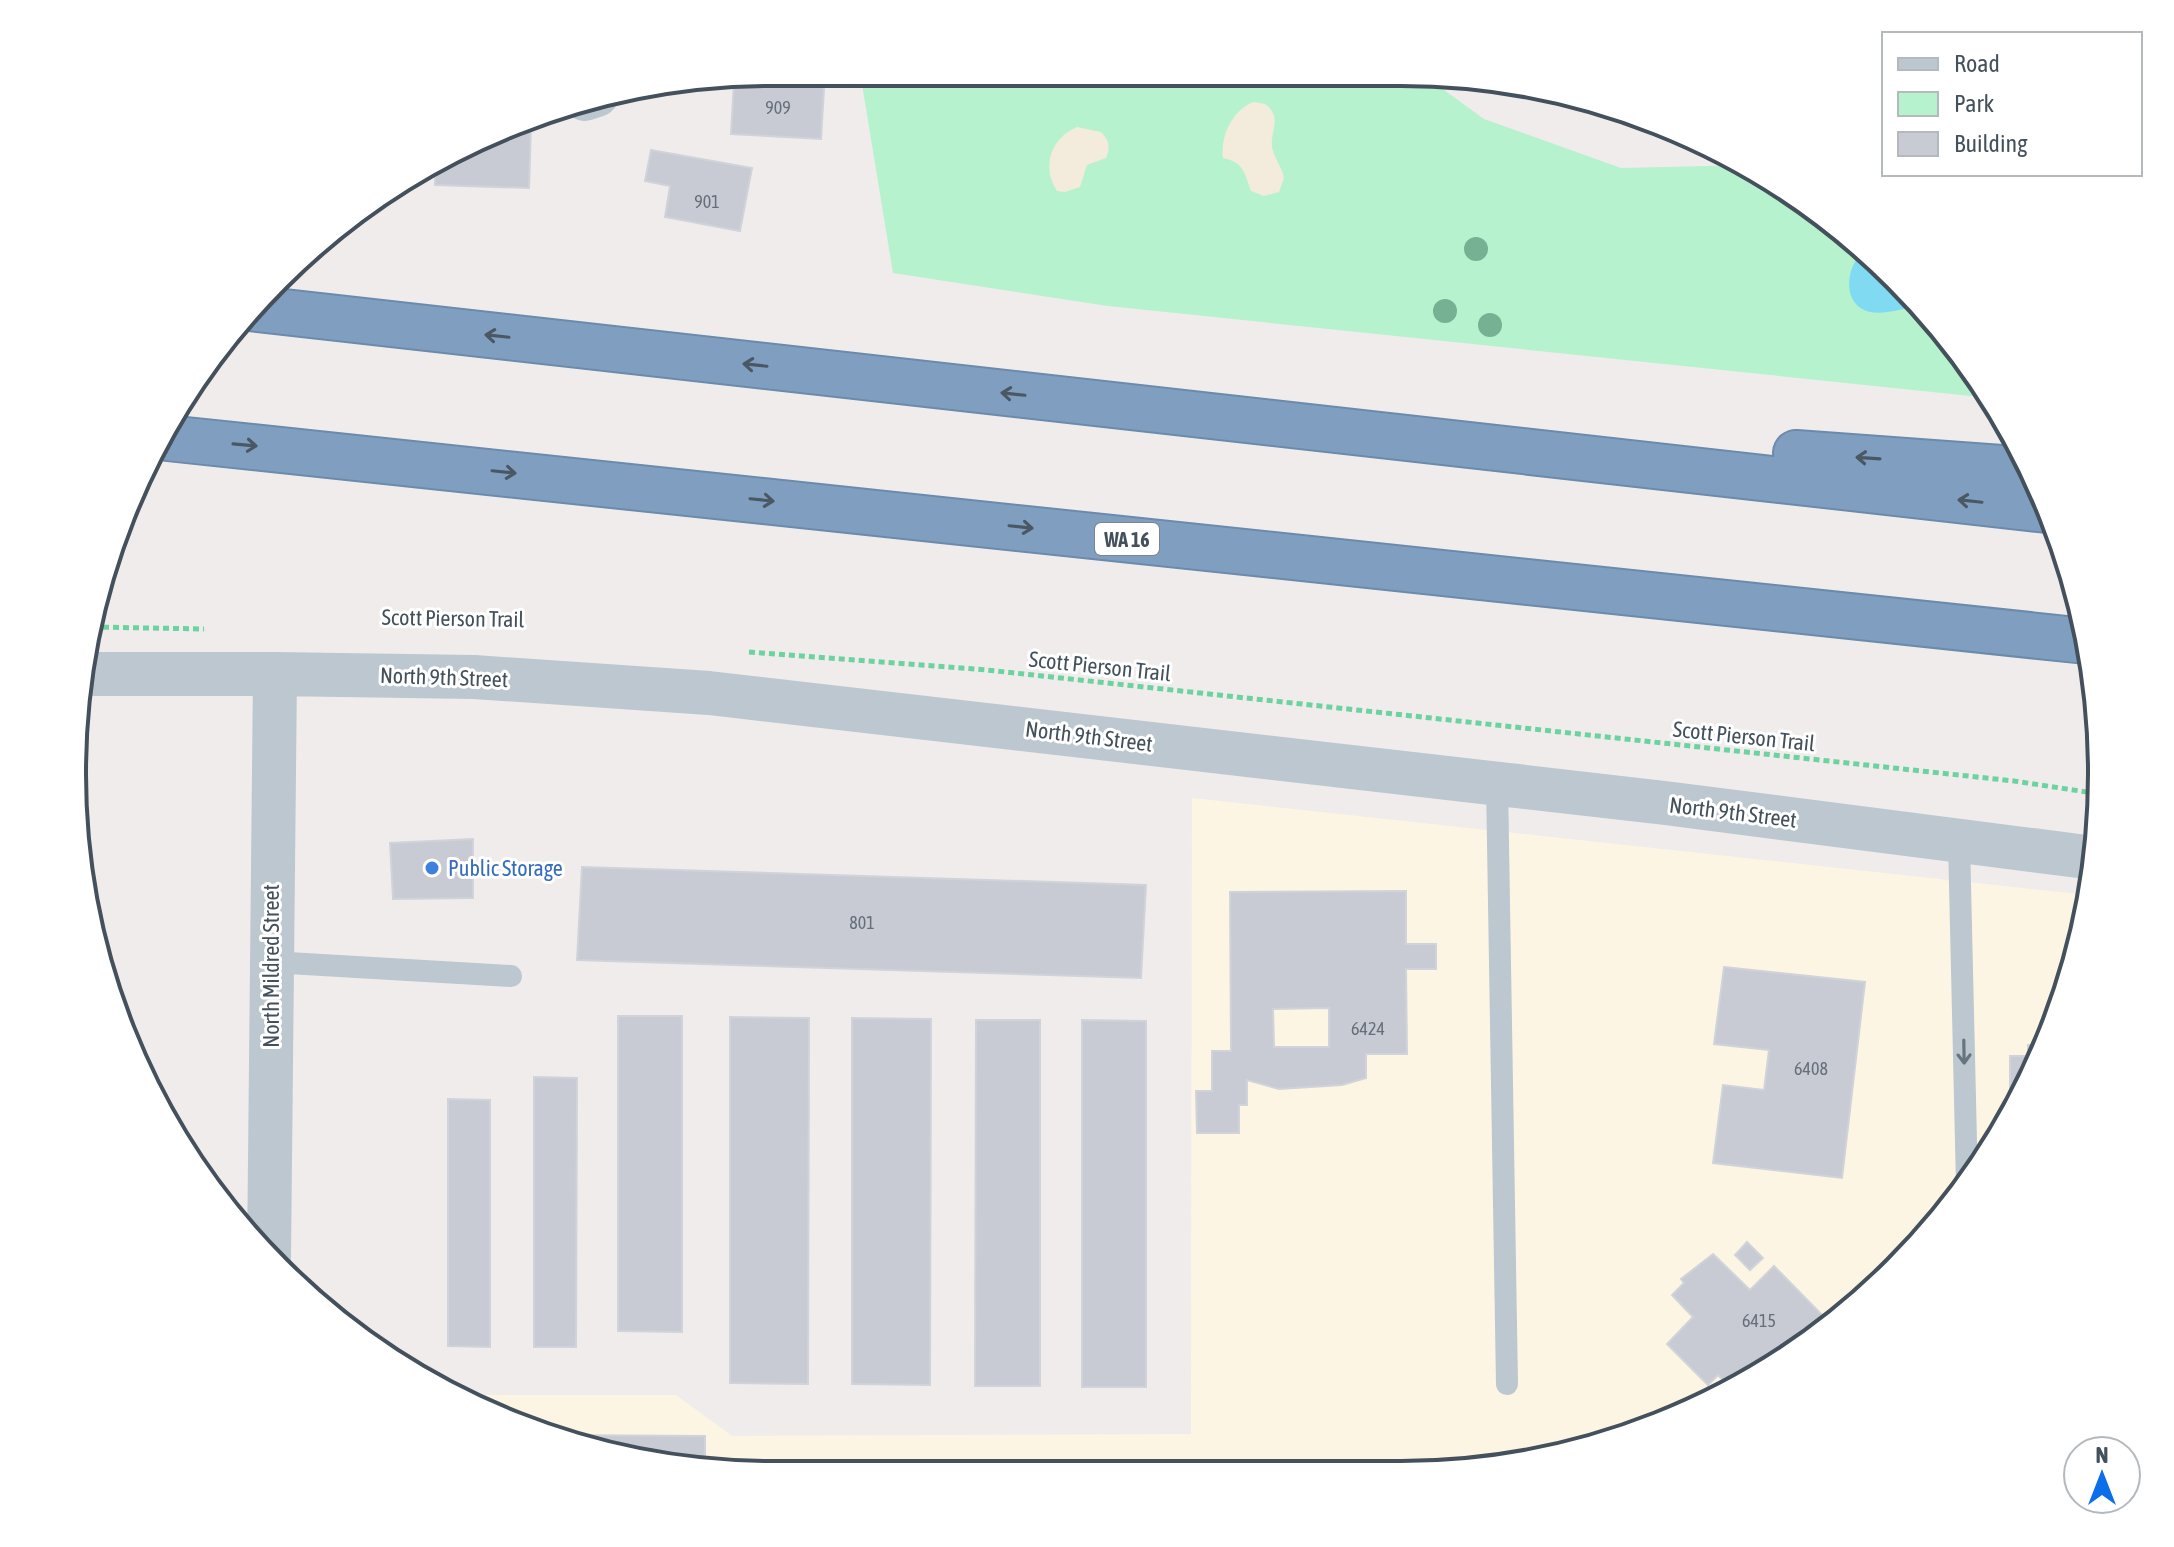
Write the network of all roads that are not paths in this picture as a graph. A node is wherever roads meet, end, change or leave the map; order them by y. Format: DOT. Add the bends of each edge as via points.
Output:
graph roads {
  1 [pos="266,310"];
  2 [pos="1091,403"];
  3 [pos="173,439"];
  4 [pos="2017,469"];
  5 [pos="2035,509"];
  6 [pos="2075,640"];
  7 [pos="94,674"];
  8 [pos="275,674"];
  9 [pos="1497,783"];
  10 [pos="1959,841"];
  11 [pos="2083,857"];
  12 [pos="271,962"];
  13 [pos="511,976"];
  14 [pos="1966,1163"];
  15 [pos="269,1240"];
  16 [pos="1507,1384"];
  2 -- 1 [label="highway, one-way"];
  4 -- 2 [label="highway, one-way"];
  5 -- 2 [label="highway, one-way"];
  3 -- 6 [label="highway, WA 16, one-way"];
  7 -- 8 [label="street, North 9th Street"];
  8 -- 9 [label="street, North 9th Street" via="474,677 693,691"];
  8 -- 12 [label="street, North Mildred Street"];
  9 -- 10 [label="street, North 9th Street"];
  9 -- 16 [label="lane"];
  10 -- 11 [label="street, North 9th Street"];
  10 -- 14 [label="lane, one-way"];
  12 -- 13 [label="lane"];
  12 -- 15 [label="street, North Mildred Street"];
}
